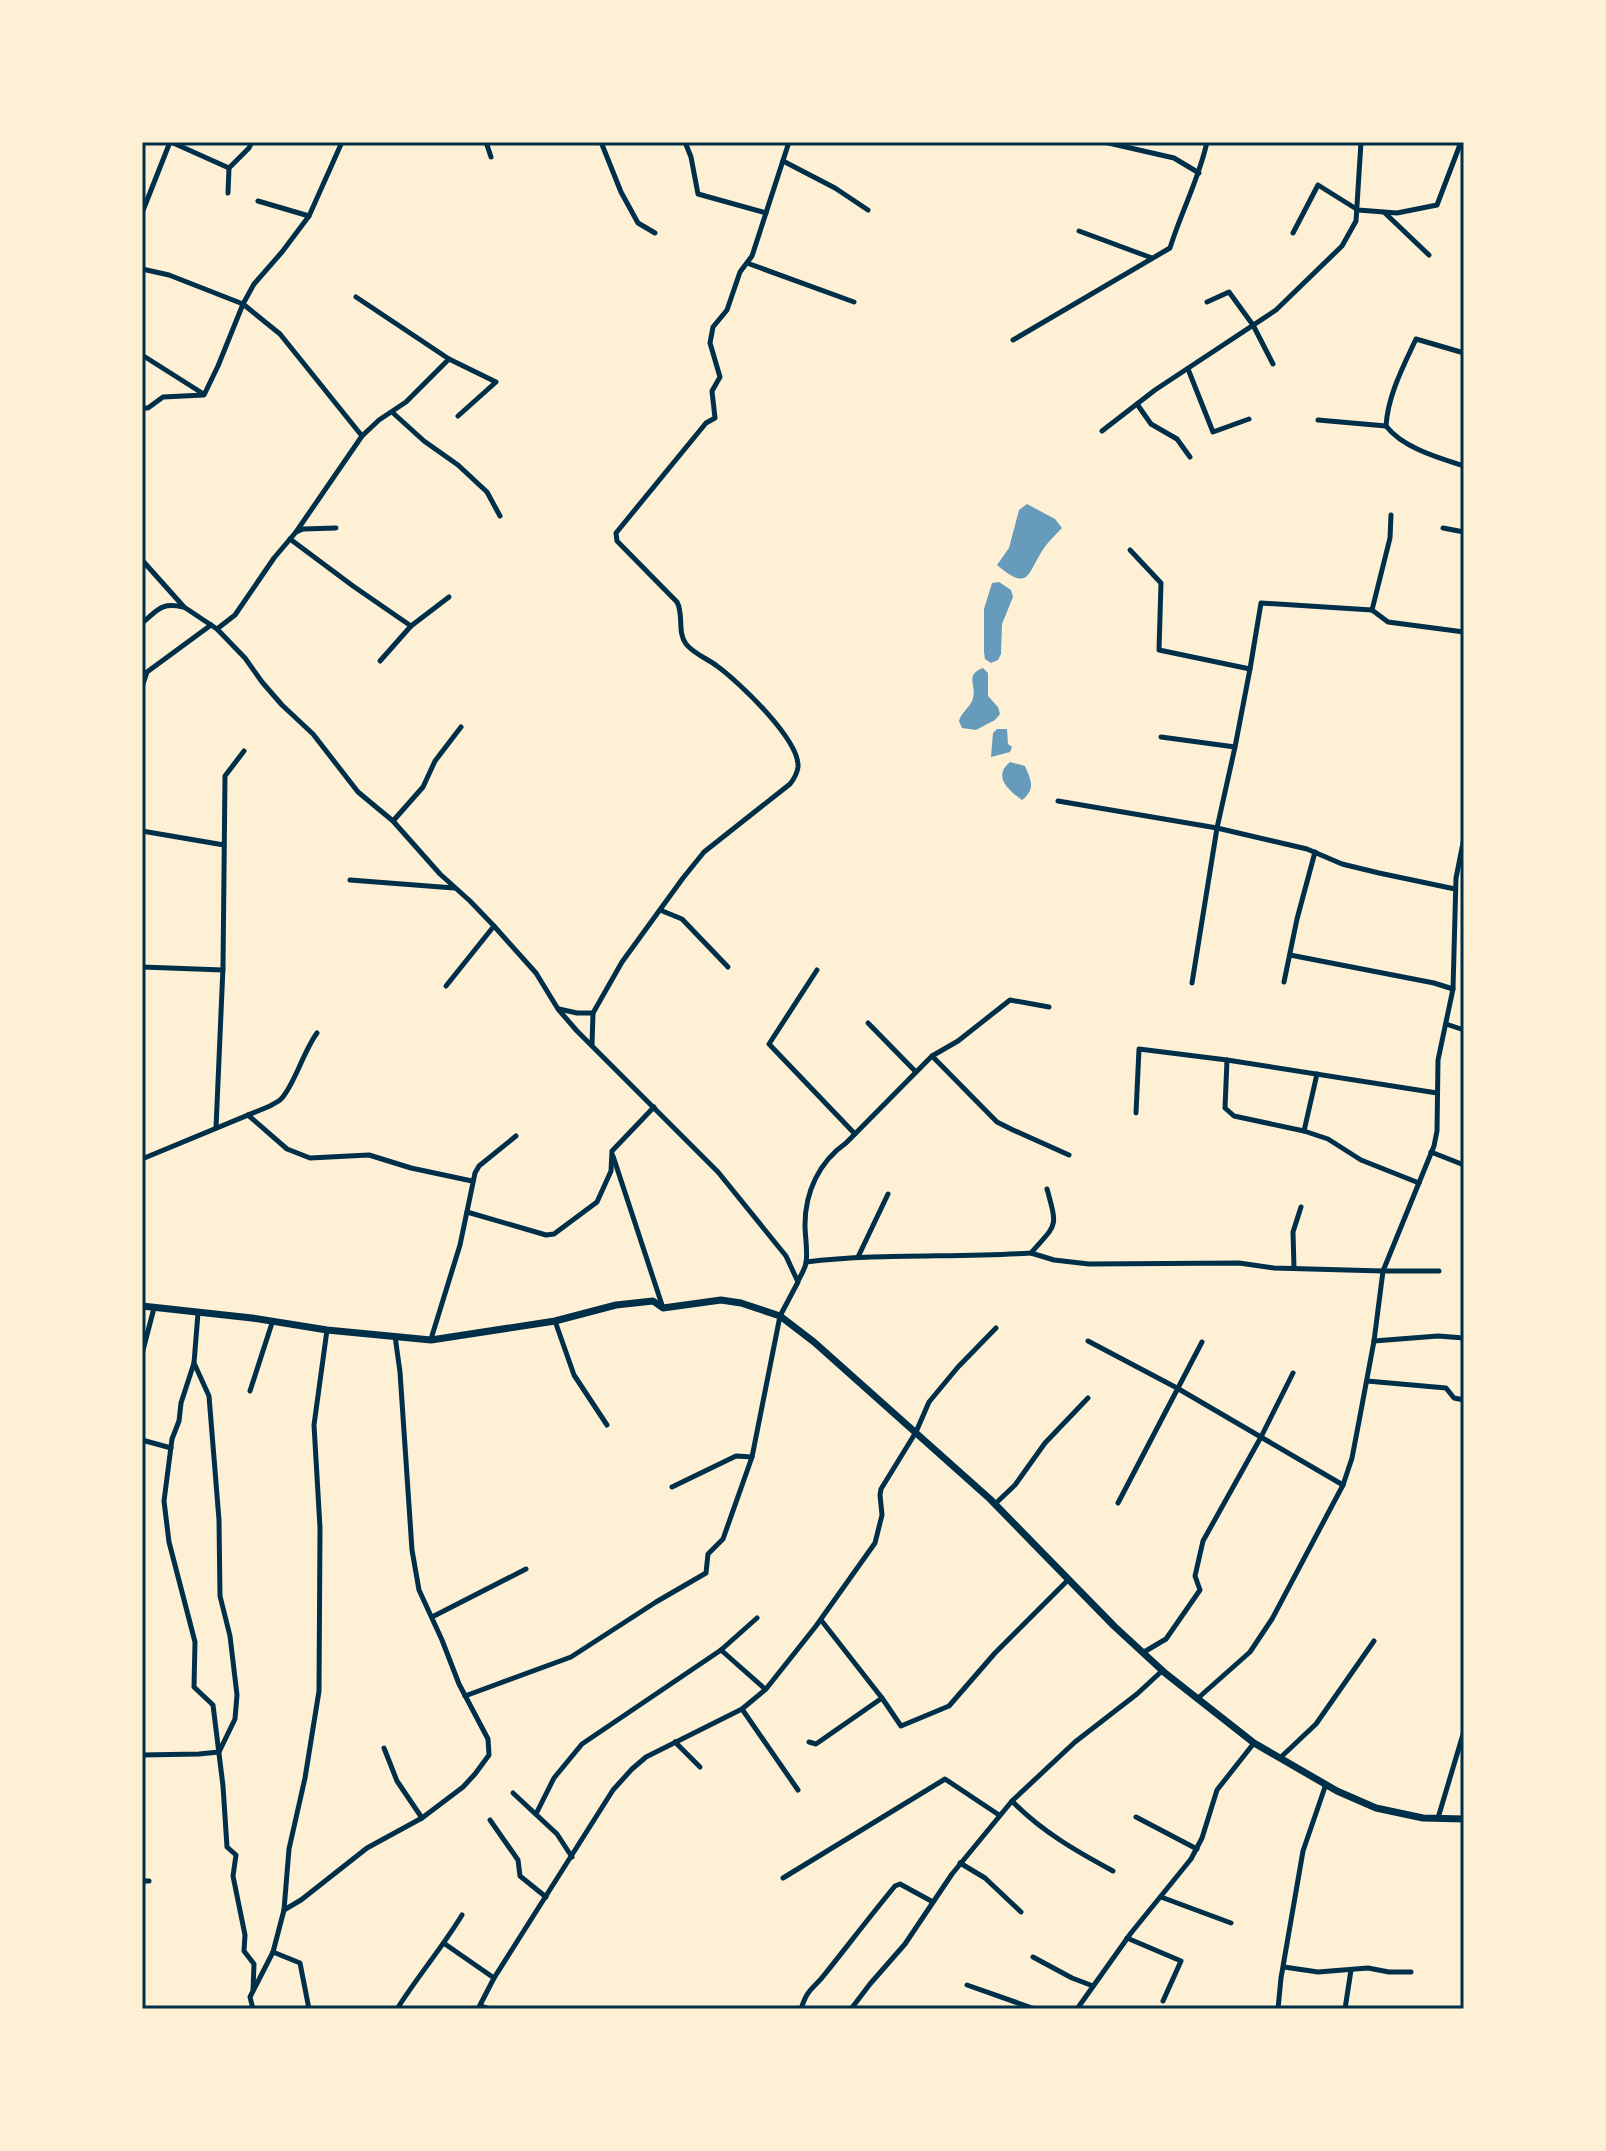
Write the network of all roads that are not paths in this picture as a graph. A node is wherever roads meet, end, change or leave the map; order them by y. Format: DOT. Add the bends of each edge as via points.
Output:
graph roads {
  1 [pos="170,142"];
  2 [pos="252,142"];
  3 [pos="342,142"];
  4 [pos="486,142"];
  5 [pos="601,142"];
  6 [pos="685,142"];
  7 [pos="789,142"];
  8 [pos="1104,142"];
  9 [pos="1207,142"];
  10 [pos="1361,142"];
  11 [pos="1461,142"];
  12 [pos="491,157"];
  13 [pos="783,161"];
  14 [pos="229,168"];
  15 [pos="1199,173"];
  16 [pos="228,193"];
  17 [pos="258,201"];
  18 [pos="868,210"];
  19 [pos="1358,210"];
  20 [pos="1384,212"];
  21 [pos="142,213"];
  22 [pos="766,213"];
  23 [pos="309,216"];
  24 [pos="1079,231"];
  25 [pos="655,233"];
  26 [pos="1293,233"];
  27 [pos="1429,255"];
  28 [pos="1152,258"];
  29 [pos="747,263"];
  30 [pos="142,269"];
  31 [pos="356,297"];
  32 [pos="854,302"];
  33 [pos="1207,302"];
  34 [pos="243,304"];
  35 [pos="1253,325"];
  36 [pos="1013,340"];
  37 [pos="1464,353"];
  38 [pos="142,355"];
  39 [pos="449,359"];
  40 [pos="1273,364"];
  41 [pos="1188,369"];
  42 [pos="204,395"];
  43 [pos="1137,404"];
  44 [pos="142,408"];
  45 [pos="392,412"];
  46 [pos="458,416"];
  47 [pos="1249,419"];
  48 [pos="1318,420"];
  49 [pos="1386,426"];
  50 [pos="1102,431"];
  51 [pos="362,436"];
  52 [pos="1190,457"];
  53 [pos="1464,466"];
  54 [pos="1391,515"];
  55 [pos="500,516"];
  56 [pos="336,528"];
  57 [pos="1443,528"];
  58 [pos="296,532"];
  59 [pos="1464,532"];
  60 [pos="290,539"];
  61 [pos="1130,550"];
  62 [pos="142,560"];
  63 [pos="449,597"];
  64 [pos="184,607"];
  65 [pos="1372,610"];
  66 [pos="142,623"];
  67 [pos="211,625"];
  68 [pos="411,626"];
  69 [pos="217,629"];
  70 [pos="1464,632"];
  71 [pos="380,661"];
  72 [pos="1250,669"];
  73 [pos="142,687"];
  74 [pos="461,727"];
  75 [pos="1161,737"];
  76 [pos="1235,747"];
  77 [pos="244,751"];
  78 [pos="1058,801"];
  79 [pos="393,821"];
  80 [pos="1217,828"];
  81 [pos="142,831"];
  82 [pos="1464,838"];
  83 [pos="224,845"];
  84 [pos="1315,852"];
  85 [pos="350,880"];
  86 [pos="455,888"];
  87 [pos="1455,889"];
  88 [pos="660,910"];
  89 [pos="494,926"];
  90 [pos="1290,955"];
  91 [pos="142,967"];
  92 [pos="728,967"];
  93 [pos="223,970"];
  94 [pos="817,970"];
  95 [pos="1284,982"];
  96 [pos="1192,983"];
  97 [pos="446,986"];
  98 [pos="1453,989"];
  99 [pos="1049,1007"];
  100 [pos="558,1009"];
  101 [pos="593,1013"];
  102 [pos="868,1023"];
  103 [pos="1446,1024"];
  104 [pos="1464,1030"];
  105 [pos="317,1033"];
  106 [pos="592,1046"];
  107 [pos="932,1056"];
  108 [pos="1227,1060"];
  109 [pos="916,1072"];
  110 [pos="1317,1074"];
  111 [pos="1437,1093"];
  112 [pos="654,1107"];
  113 [pos="1136,1113"];
  114 [pos="248,1115"];
  115 [pos="216,1128"];
  116 [pos="1304,1131"];
  117 [pos="855,1134"];
  118 [pos="516,1136"];
  119 [pos="612,1151"];
  120 [pos="1431,1152"];
  121 [pos="1069,1155"];
  122 [pos="142,1159"];
  123 [pos="1464,1165"];
  124 [pos="472,1181"];
  125 [pos="1419,1183"];
  126 [pos="1047,1189"];
  127 [pos="888,1194"];
  128 [pos="1301,1207"];
  129 [pos="467,1212"];
  130 [pos="1031,1253"];
  131 [pos="858,1257"];
  132 [pos="806,1262"];
  133 [pos="1294,1269"];
  134 [pos="1383,1271"];
  135 [pos="1439,1271"];
  136 [pos="798,1282"];
  137 [pos="142,1306"];
  138 [pos="154,1308"];
  139 [pos="663,1308"];
  140 [pos="198,1313"];
  141 [pos="780,1316"];
  142 [pos="555,1321"];
  143 [pos="272,1323"];
  144 [pos="996,1328"];
  145 [pos="327,1330"];
  146 [pos="395,1336"];
  147 [pos="1464,1338"];
  148 [pos="431,1340"];
  149 [pos="1088,1341"];
  150 [pos="1374,1341"];
  151 [pos="1202,1342"];
  152 [pos="142,1354"];
  153 [pos="194,1363"];
  154 [pos="1293,1373"];
  155 [pos="1367,1381"];
  156 [pos="1177,1388"];
  157 [pos="250,1391"];
  158 [pos="1088,1398"];
  159 [pos="1464,1400"];
  160 [pos="607,1425"];
  161 [pos="916,1432"];
  162 [pos="1261,1437"];
  163 [pos="142,1440"];
  164 [pos="171,1448"];
  165 [pos="752,1457"];
  166 [pos="1343,1485"];
  167 [pos="672,1487"];
  168 [pos="1118,1503"];
  169 [pos="995,1504"];
  170 [pos="526,1569"];
  171 [pos="1068,1580"];
  172 [pos="432,1617"];
  173 [pos="757,1618"];
  174 [pos="821,1620"];
  175 [pos="1374,1641"];
  176 [pos="721,1650"];
  177 [pos="1144,1652"];
  178 [pos="1163,1670"];
  179 [pos="766,1689"];
  180 [pos="465,1696"];
  181 [pos="882,1698"];
  182 [pos="1197,1699"];
  183 [pos="742,1709"];
  184 [pos="1464,1731"];
  185 [pos="675,1742"];
  186 [pos="809,1742"];
  187 [pos="1254,1743"];
  188 [pos="384,1748"];
  189 [pos="219,1752"];
  190 [pos="142,1755"];
  191 [pos="1280,1758"];
  192 [pos="700,1767"];
  193 [pos="1326,1784"];
  194 [pos="798,1790"];
  195 [pos="513,1793"];
  196 [pos="1012,1801"];
  197 [pos="536,1814"];
  198 [pos="999,1815"];
  199 [pos="1136,1817"];
  200 [pos="422,1818"];
  201 [pos="1438,1818"];
  202 [pos="1464,1819"];
  203 [pos="490,1820"];
  204 [pos="1197,1849"];
  205 [pos="572,1857"];
  206 [pos="960,1863"];
  207 [pos="1113,1871"];
  208 [pos="783,1878"];
  209 [pos="546,1897"];
  210 [pos="1161,1897"];
  211 [pos="933,1902"];
  212 [pos="284,1910"];
  213 [pos="1021,1912"];
  214 [pos="462,1915"];
  215 [pos="1231,1923"];
  216 [pos="1127,1938"];
  217 [pos="445,1944"];
  218 [pos="273,1952"];
  219 [pos="1033,1957"];
  220 [pos="1284,1967"];
  221 [pos="1351,1970"];
  222 [pos="1411,1972"];
  223 [pos="494,1978"];
  224 [pos="967,1985"];
  225 [pos="1093,1986"];
  226 [pos="253,1990"];
  227 [pos="1163,2001"];
  228 [pos="479,2008"];
  229 [pos="253,2009"];
  230 [pos="309,2009"];
  231 [pos="397,2009"];
  232 [pos="490,2009"];
  233 [pos="801,2009"];
  234 [pos="851,2009"];
  235 [pos="1035,2009"];
  236 [pos="1077,2009"];
  237 [pos="1278,2009"];
  238 [pos="1345,2009"];
  1 -- 14 [label="street"];
  1 -- 21 [label="street"];
  2 -- 14 [label="street"];
  3 -- 23 [label="street"];
  4 -- 12 [label="street"];
  5 -- 25 [label="street" via="638,223"];
  6 -- 22 [label="street" via="698,194"];
  7 -- 13 [label="street"];
  8 -- 15 [label="street" via="1174,158"];
  9 -- 15 [label="street"];
  10 -- 19 [label="street"];
  11 -- 20 [label="street" via="1437,205"];
  13 -- 18 [label="street"];
  13 -- 22 [label="street"];
  14 -- 16 [label="street"];
  15 -- 28 [label="street" via="1170,248"];
  17 -- 23 [label="street"];
  19 -- 20 [label="street"];
  19 -- 26 [label="street" via="1318,185"];
  19 -- 35 [label="street" via="1342,246 1276,310"];
  20 -- 27 [label="street"];
  22 -- 29 [label="street"];
  23 -- 34 [label="street"];
  24 -- 28 [label="street"];
  28 -- 36 [label="street"];
  29 -- 32 [label="street"];
  29 -- 88 [label="street" via="727,310 713,327 710,343 720,377 712,391 715,418 616,533 617,541 682,610 684,642 762,707 790,743 799,765 790,784 704,852"];
  30 -- 34 [label="street"];
  31 -- 39 [label="street"];
  33 -- 35 [label="street" via="1229,292"];
  34 -- 42 [label="street"];
  34 -- 51 [label="street" via="280,334"];
  35 -- 40 [label="street"];
  35 -- 41 [label="street"];
  37 -- 49 [label="street" via="1416,339 1394,389"];
  38 -- 42 [label="street"];
  39 -- 45 [label="street"];
  39 -- 46 [label="street" via="496,382"];
  41 -- 43 [label="street"];
  41 -- 47 [label="street" via="1213,432"];
  42 -- 44 [label="street" via="163,397"];
  43 -- 50 [label="street"];
  43 -- 52 [label="street" via="1151,424 1177,439"];
  45 -- 51 [label="street"];
  45 -- 55 [label="street" via="487,492"];
  48 -- 49 [label="street"];
  49 -- 53 [label="street" via="1404,441"];
  51 -- 58 [label="street"];
  54 -- 65 [label="street"];
  56 -- 58 [label="street"];
  57 -- 59 [label="street"];
  58 -- 60 [label="street"];
  60 -- 68 [label="street"];
  60 -- 69 [label="street" via="235,615"];
  61 -- 72 [label="street" via="1161,583 1159,650"];
  62 -- 64 [label="street"];
  63 -- 68 [label="street"];
  64 -- 66 [label="street" via="163,605"];
  64 -- 67 [label="street"];
  65 -- 70 [label="street" via="1388,622"];
  65 -- 72 [label="street" via="1261,603"];
  67 -- 69 [label="street"];
  67 -- 73 [label="street" via="147,672"];
  68 -- 71 [label="street"];
  69 -- 79 [label="street" via="358,792"];
  72 -- 76 [label="street"];
  74 -- 79 [label="street" via="423,787"];
  75 -- 76 [label="street"];
  76 -- 80 [label="street"];
  77 -- 83 [label="street" via="225,776"];
  78 -- 80 [label="street"];
  79 -- 86 [label="street"];
  80 -- 84 [label="street"];
  80 -- 96 [label="street"];
  81 -- 83 [label="street"];
  82 -- 87 [label="street"];
  83 -- 93 [label="street"];
  84 -- 87 [label="street" via="1342,864"];
  84 -- 90 [label="street"];
  85 -- 86 [label="street"];
  86 -- 89 [label="street"];
  87 -- 98 [label="street"];
  88 -- 92 [label="street" via="682,919"];
  88 -- 101 [label="street"];
  89 -- 97 [label="street"];
  89 -- 100 [label="street" via="536,973"];
  90 -- 95 [label="street"];
  90 -- 98 [label="street"];
  91 -- 93 [label="street"];
  93 -- 115 [label="street"];
  94 -- 117 [label="street" via="769,1044"];
  98 -- 103 [label="street"];
  99 -- 107 [label="street" via="1010,1000"];
  100 -- 101 [label="street"];
  100 -- 106 [label="street"];
  101 -- 106 [label="street"];
  102 -- 109 [label="street"];
  103 -- 104 [label="street"];
  103 -- 111 [label="street"];
  105 -- 114 [label="street" via="281,1099"];
  106 -- 112 [label="street"];
  107 -- 109 [label="street"];
  107 -- 121 [label="street" via="997,1122"];
  108 -- 110 [label="street"];
  108 -- 113 [label="street" via="1139,1049"];
  108 -- 116 [label="street" via="1228,1113"];
  109 -- 117 [label="street"];
  110 -- 111 [label="street"];
  110 -- 116 [label="street"];
  111 -- 120 [label="street"];
  112 -- 119 [label="street"];
  112 -- 136 [label="street" via="735,1192 786,1256"];
  114 -- 115 [label="street"];
  114 -- 124 [label="street" via="287,1149 310,1158 369,1155"];
  115 -- 122 [label="street"];
  116 -- 125 [label="street"];
  117 -- 132 [label="street" via="821,1165 811,1189 805,1215"];
  118 -- 124 [label="street" via="479,1166"];
  119 -- 129 [label="street" via="611,1171 597,1202 554,1234"];
  119 -- 139 [label="street"];
  120 -- 123 [label="street"];
  120 -- 125 [label="street"];
  124 -- 129 [label="street"];
  125 -- 134 [label="street"];
  126 -- 130 [label="street" via="1055,1225"];
  127 -- 131 [label="street"];
  128 -- 133 [label="street" via="1293,1232"];
  129 -- 148 [label="street"];
  130 -- 131 [label="street"];
  130 -- 133 [label="street" via="1089,1264 1239,1263"];
  131 -- 132 [label="street"];
  132 -- 136 [label="street"];
  133 -- 134 [label="street"];
  134 -- 135 [label="street"];
  134 -- 150 [label="street"];
  136 -- 141 [label="street"];
  137 -- 138 [label="street"];
  138 -- 140 [label="street"];
  138 -- 152 [label="street"];
  139 -- 141 [label="street" via="721,1300"];
  139 -- 142 [label="street" via="653,1301 616,1305"];
  140 -- 143 [label="street"];
  140 -- 153 [label="street"];
  141 -- 161 [label="street"];
  141 -- 165 [label="street"];
  142 -- 148 [label="street"];
  142 -- 160 [label="street" via="574,1375"];
  143 -- 145 [label="street"];
  143 -- 157 [label="street"];
  144 -- 161 [label="street" via="929,1402"];
  145 -- 146 [label="street"];
  145 -- 212 [label="street" via="314,1425 319,1691 289,1849"];
  146 -- 148 [label="street"];
  146 -- 172 [label="street" via="412,1550 419,1590"];
  147 -- 150 [label="street"];
  149 -- 156 [label="street"];
  150 -- 155 [label="street"];
  151 -- 156 [label="street"];
  153 -- 164 [label="street"];
  153 -- 189 [label="street" via="209,1396 220,1596 237,1695 235,1719"];
  154 -- 162 [label="street"];
  155 -- 159 [label="street" via="1446,1388"];
  155 -- 166 [label="street"];
  156 -- 162 [label="street"];
  156 -- 168 [label="street"];
  158 -- 169 [label="street"];
  161 -- 169 [label="street"];
  161 -- 174 [label="street" via="881,1489 875,1543"];
  162 -- 166 [label="street"];
  162 -- 177 [label="street" via="1203,1541 1195,1576 1200,1590 1166,1639"];
  163 -- 164 [label="street"];
  164 -- 189 [label="street" via="164,1501 169,1542 195,1642 194,1687 213,1705"];
  165 -- 167 [label="street" via="736,1456"];
  165 -- 180 [label="street" via="723,1539 708,1554 706,1573 571,1657"];
  166 -- 182 [label="street" via="1250,1652"];
  169 -- 171 [label="street"];
  170 -- 172 [label="street"];
  171 -- 177 [label="street"];
  171 -- 181 [label="street" via="949,1706 901,1726"];
  172 -- 180 [label="street"];
  173 -- 176 [label="street"];
  174 -- 179 [label="street"];
  174 -- 181 [label="street"];
  175 -- 191 [label="street" via="1316,1724"];
  176 -- 179 [label="street"];
  176 -- 197 [label="street" via="582,1744 554,1778"];
  177 -- 178 [label="street"];
  178 -- 182 [label="street"];
  178 -- 196 [label="street"];
  179 -- 183 [label="street"];
  180 -- 200 [label="street" via="488,1739 489,1755 463,1787"];
  181 -- 186 [label="street" via="816,1744"];
  182 -- 187 [label="street"];
  183 -- 185 [label="street"];
  183 -- 194 [label="street"];
  184 -- 201 [label="street"];
  185 -- 192 [label="street"];
  185 -- 205 [label="street" via="646,1757 613,1790"];
  187 -- 191 [label="street"];
  187 -- 204 [label="street" via="1217,1790"];
  188 -- 200 [label="street" via="397,1781"];
  189 -- 190 [label="street"];
  189 -- 226 [label="street" via="227,1847 236,1855 233,1876 244,1951 254,1964"];
  191 -- 193 [label="street"];
  193 -- 201 [label="street" via="1376,1808"];
  193 -- 220 [label="street" via="1303,1851"];
  195 -- 197 [label="street"];
  196 -- 198 [label="street"];
  196 -- 207 [label="street" via="1033,1822"];
  197 -- 205 [label="street"];
  198 -- 206 [label="street"];
  198 -- 208 [label="street" via="945,1779"];
  199 -- 204 [label="street"];
  200 -- 212 [label="street" via="367,1848"];
  201 -- 202 [label="street"];
  203 -- 209 [label="street" via="518,1860 520,1876"];
  204 -- 210 [label="street"];
  205 -- 209 [label="street"];
  206 -- 211 [label="street"];
  206 -- 213 [label="street"];
  209 -- 223 [label="street"];
  210 -- 215 [label="street"];
  210 -- 216 [label="street"];
  211 -- 233 [label="street" via="895,1886 807,1992"];
  211 -- 234 [label="street"];
  212 -- 218 [label="street"];
  214 -- 217 [label="street"];
  216 -- 225 [label="street"];
  216 -- 227 [label="street" via="1181,1961"];
  217 -- 223 [label="street"];
  217 -- 231 [label="street"];
  218 -- 226 [label="street"];
  218 -- 230 [label="street" via="300,1963"];
  219 -- 225 [label="street"];
  220 -- 221 [label="street"];
  220 -- 237 [label="street"];
  221 -- 222 [label="street"];
  221 -- 238 [label="street"];
  223 -- 228 [label="street"];
  224 -- 235 [label="street"];
  225 -- 236 [label="street"];
  226 -- 229 [label="street"];
  228 -- 232 [label="street"];
}
